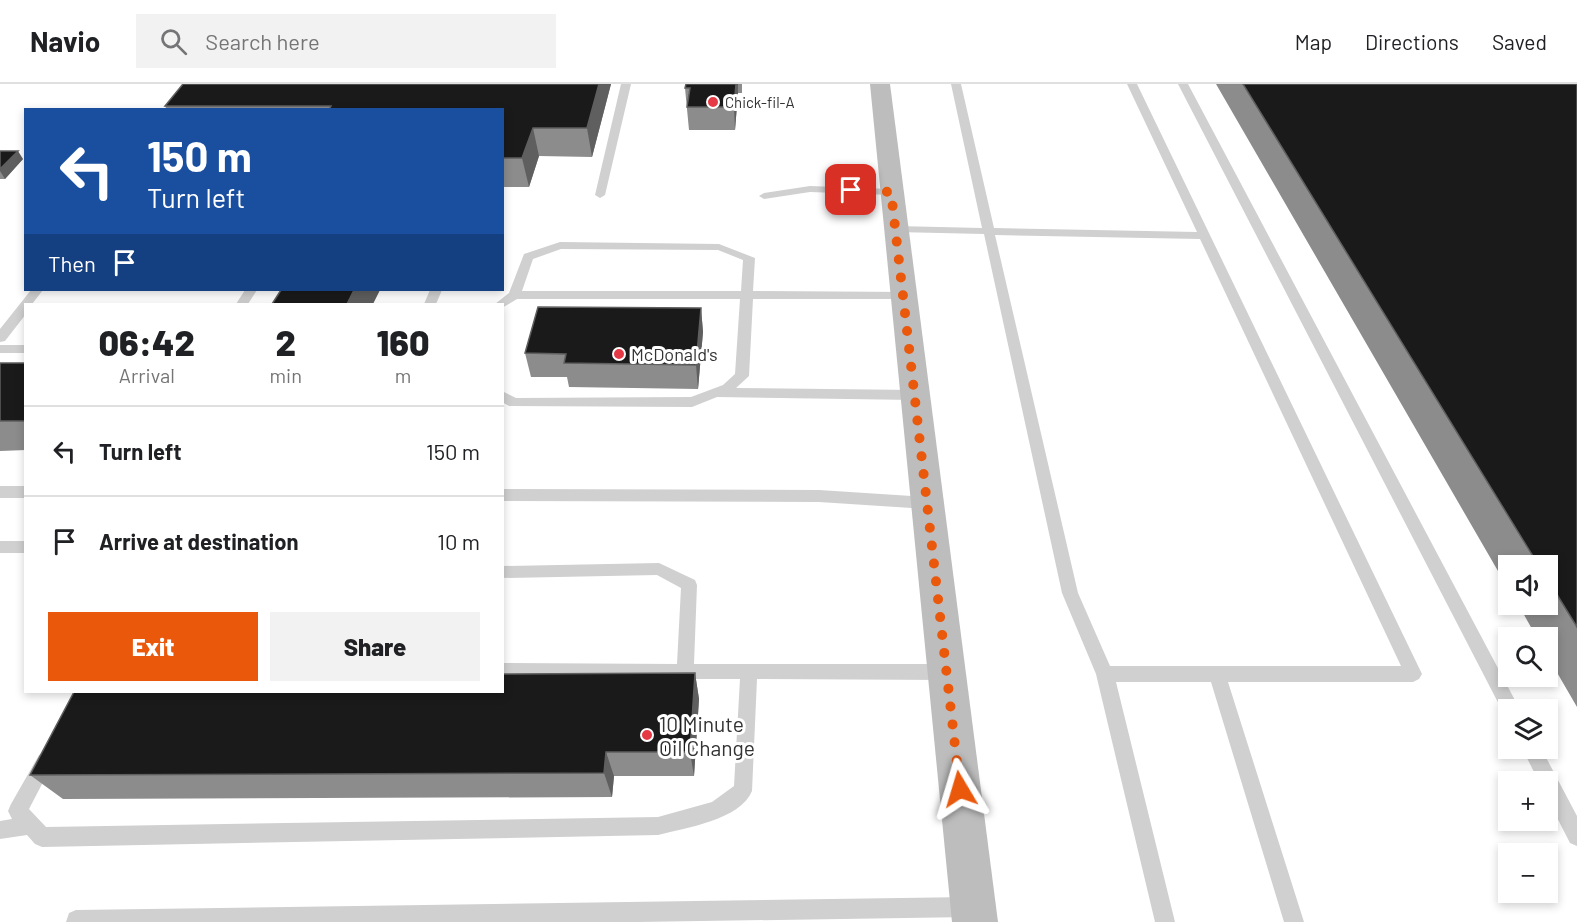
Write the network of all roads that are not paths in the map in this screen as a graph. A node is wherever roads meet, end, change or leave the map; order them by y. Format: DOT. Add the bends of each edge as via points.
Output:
graph roads {
  1 [pos="626,84"];
  2 [pos="880,84"];
  3 [pos="956,84"];
  4 [pos="1132,84"];
  5 [pos="1183,84"];
  6 [pos="891,192"];
  7 [pos="600,195"];
  8 [pos="764,196"];
  9 [pos="896,229"];
  10 [pos="989,232"];
  11 [pos="1204,236"];
  12 [pos="514,295"];
  13 [pos="747,295"];
  14 [pos="903,295"];
  15 [pos="502,303"];
  16 [pos="24,308"];
  17 [pos="0,338"];
  18 [pos="0,349"];
  19 [pos="24,349"];
  20 [pos="715,393"];
  21 [pos="915,395"];
  22 [pos="504,397"];
  23 [pos="0,492"];
  24 [pos="24,492"];
  25 [pos="504,495"];
  26 [pos="927,502"];
  27 [pos="0,547"];
  28 [pos="24,547"];
  29 [pos="504,572"];
  30 [pos="504,671"];
  31 [pos="685,671"];
  32 [pos="749,671"];
  33 [pos="946,672"];
  34 [pos="1105,674"];
  35 [pos="1217,674"];
  36 [pos="1505,699"];
  37 [pos="56,741"];
  38 [pos="1537,759"];
  39 [pos="31,825"];
  40 [pos="0,830"];
  41 [pos="1577,836"];
  42 [pos="974,915"];
  43 [pos="76,922"];
  44 [pos="1165,922"];
  45 [pos="1294,922"];
  1 -- 7 [label="lane"];
  2 -- 6 [label="main road"];
  3 -- 10 [label="lane"];
  4 -- 11 [label="lane"];
  5 -- 36 [label="lane"];
  6 -- 8 [label="lane" via="810,189"];
  6 -- 9 [label="main road"];
  9 -- 10 [label="lane"];
  9 -- 14 [label="main road"];
  10 -- 11 [label="lane"];
  10 -- 34 [label="lane" via="1070,593"];
  11 -- 35 [label="lane" via="1413,674"];
  12 -- 13 [label="lane"];
  12 -- 13 [label="lane" via="528,257 560,245 719,247 749,258"];
  12 -- 15 [label="lane"];
  13 -- 14 [label="lane"];
  13 -- 20 [label="lane" via="742,376"];
  14 -- 21 [label="main road"];
  16 -- 17 [label="lane"];
  18 -- 19 [label="lane"];
  20 -- 21 [label="lane"];
  20 -- 22 [label="lane" via="692,402 514,403"];
  21 -- 26 [label="main road"];
  23 -- 24 [label="lane"];
  25 -- 26 [label="lane" via="819,496"];
  26 -- 33 [label="main road"];
  27 -- 28 [label="lane"];
  29 -- 31 [label="lane" via="659,569 689,585"];
  30 -- 31 [label="lane"];
  31 -- 32 [label="lane"];
  32 -- 33 [label="lane"];
  32 -- 39 [label="lane" via="743,791 717,810 658,826 42,837"];
  33 -- 42 [label="main road"];
  34 -- 35 [label="lane"];
  34 -- 44 [label="lane"];
  35 -- 45 [label="lane"];
  37 -- 39 [label="lane" via="18,811"];
  38 -- 41 [label="lane"];
  39 -- 40 [label="lane"];
  42 -- 43 [label="lane"];
}
